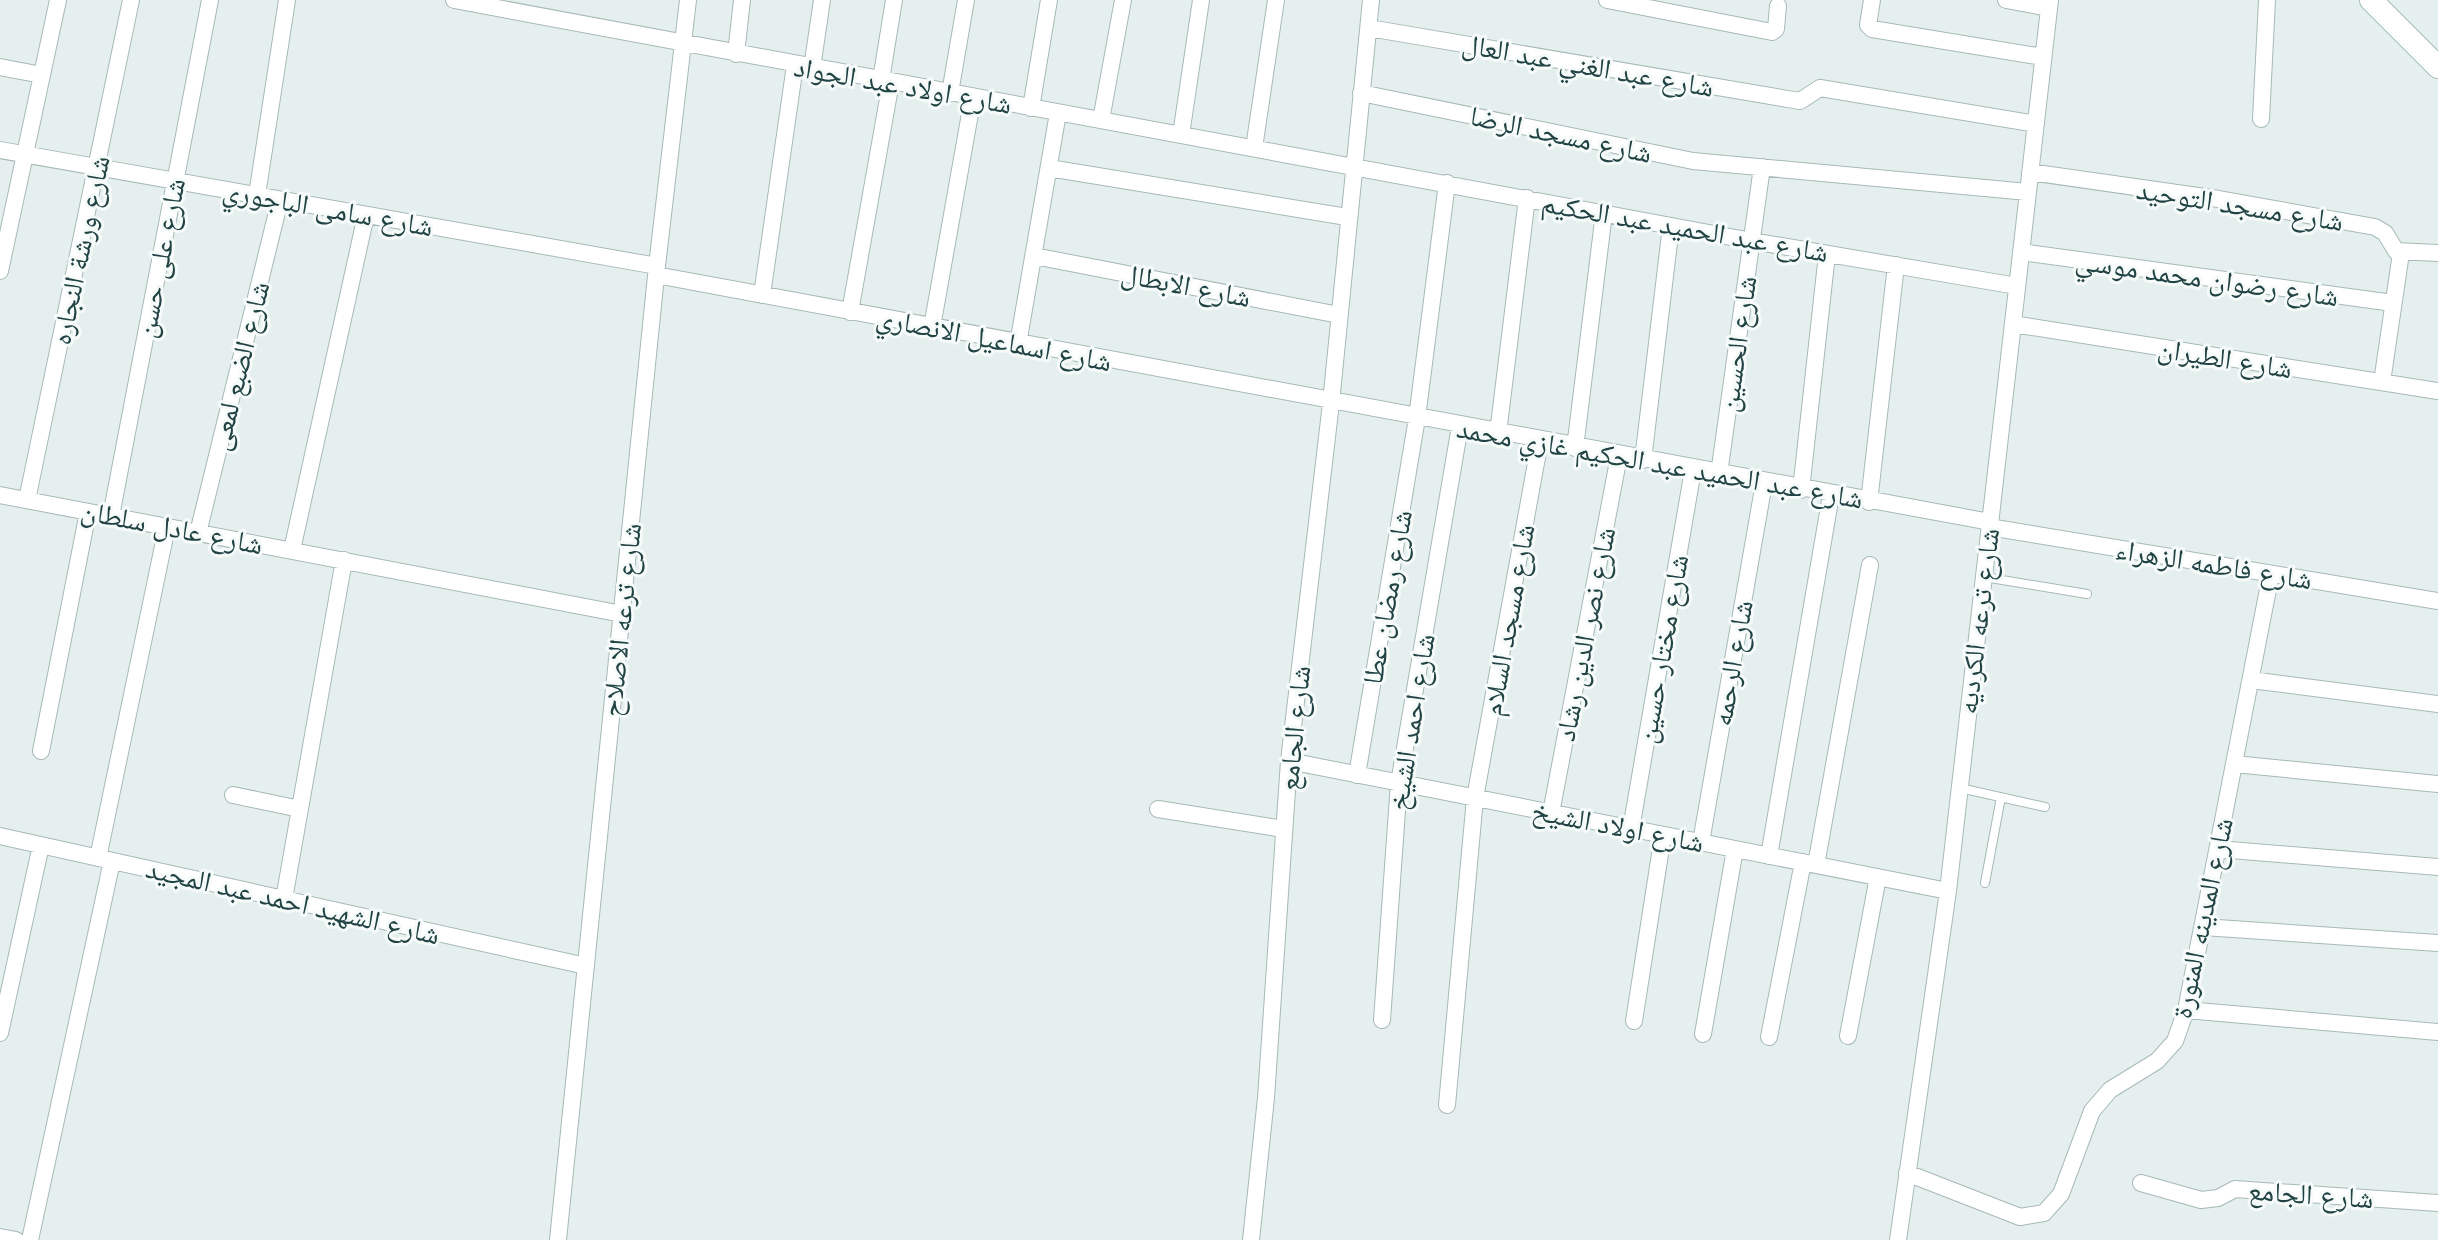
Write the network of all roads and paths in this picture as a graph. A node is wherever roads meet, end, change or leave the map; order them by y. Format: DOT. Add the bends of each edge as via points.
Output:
graph roads {
  1 [pos="58,0"];
  2 [pos="131,0"];
  3 [pos="210,0"];
  4 [pos="287,0"];
  5 [pos="454,0"];
  6 [pos="688,0"];
  7 [pos="742,0"];
  8 [pos="822,0"];
  9 [pos="894,0"];
  10 [pos="966,0"];
  11 [pos="1049,0"];
  12 [pos="1123,0"];
  13 [pos="1201,0"];
  14 [pos="1276,0"];
  15 [pos="1371,0"];
  16 [pos="1607,0"];
  17 [pos="1872,0"];
  18 [pos="2006,0"];
  19 [pos="2267,0"];
  20 [pos="2371,0"];
  21 [pos="2050,4"];
  22 [pos="1778,6"];
  23 [pos="1369,28"];
  24 [pos="684,45"];
  25 [pos="736,54"];
  26 [pos="2043,57"];
  27 [pos="804,66"];
  28 [pos="0,67"];
  29 [pos="2438,67"];
  30 [pos="42,75"];
  31 [pos="886,81"];
  32 [pos="950,93"];
  33 [pos="1361,93"];
  34 [pos="973,97"];
  35 [pos="1031,108"];
  36 [pos="1058,113"];
  37 [pos="2261,119"];
  38 [pos="1101,120"];
  39 [pos="2036,124"];
  40 [pos="1181,135"];
  41 [pos="1254,148"];
  42 [pos="0,150"];
  43 [pos="25,154"];
  44 [pos="97,167"];
  45 [pos="1353,167"];
  46 [pos="1762,167"];
  47 [pos="1049,168"];
  48 [pos="2030,172"];
  49 [pos="175,181"];
  50 [pos="1447,183"];
  51 [pos="2028,192"];
  52 [pos="257,195"];
  53 [pos="1527,198"];
  54 [pos="280,200"];
  55 [pos="1604,213"];
  56 [pos="366,215"];
  57 [pos="1347,217"];
  58 [pos="1671,226"];
  59 [pos="1752,241"];
  60 [pos="2021,252"];
  61 [pos="2401,253"];
  62 [pos="2438,253"];
  63 [pos="1827,254"];
  64 [pos="1034,256"];
  65 [pos="1896,265"];
  66 [pos="0,271"];
  67 [pos="656,271"];
  68 [pos="2017,286"];
  69 [pos="762,295"];
  70 [pos="2393,303"];
  71 [pos="850,312"];
  72 [pos="1339,315"];
  73 [pos="2013,324"];
  74 [pos="932,327"];
  75 [pos="1018,344"];
  76 [pos="2382,382"];
  77 [pos="2438,391"];
  78 [pos="1331,403"];
  79 [pos="1417,418"];
  80 [pos="1460,426"];
  81 [pos="1498,433"];
  82 [pos="1540,441"];
  83 [pos="1575,448"];
  84 [pos="1619,456"];
  85 [pos="1643,460"];
  86 [pos="1693,470"];
  87 [pos="1719,474"];
  88 [pos="1764,483"];
  89 [pos="1801,490"];
  90 [pos="0,495"];
  91 [pos="1831,495"];
  92 [pos="27,500"];
  93 [pos="1869,502"];
  94 [pos="88,512"];
  95 [pos="111,516"];
  96 [pos="1990,525"];
  97 [pos="167,527"];
  98 [pos="198,533"];
  99 [pos="292,550"];
  100 [pos="344,560"];
  101 [pos="1870,565"];
  102 [pos="2271,574"];
  103 [pos="1983,577"];
  104 [pos="2087,594"];
  105 [pos="2438,601"];
  106 [pos="622,614"];
  107 [pos="2251,680"];
  108 [pos="2438,704"];
  109 [pos="41,751"];
  110 [pos="1289,761"];
  111 [pos="2234,764"];
  112 [pos="1357,775"];
  113 [pos="1399,783"];
  114 [pos="2438,784"];
  115 [pos="1959,787"];
  116 [pos="233,795"];
  117 [pos="2001,797"];
  118 [pos="1475,798"];
  119 [pos="2045,807"];
  120 [pos="300,809"];
  121 [pos="1158,809"];
  122 [pos="1551,813"];
  123 [pos="1284,829"];
  124 [pos="1631,829"];
  125 [pos="1663,835"];
  126 [pos="0,836"];
  127 [pos="1701,842"];
  128 [pos="41,845"];
  129 [pos="1735,849"];
  130 [pos="2218,849"];
  131 [pos="1769,856"];
  132 [pos="105,859"];
  133 [pos="1809,864"];
  134 [pos="2438,867"];
  135 [pos="1878,877"];
  136 [pos="1985,883"];
  137 [pos="1948,891"];
  138 [pos="284,899"];
  139 [pos="2203,927"];
  140 [pos="2438,943"];
  141 [pos="586,966"];
  142 [pos="2186,1010"];
  143 [pos="1382,1020"];
  144 [pos="1634,1021"];
  145 [pos="2438,1032"];
  146 [pos="0,1033"];
  147 [pos="1703,1034"];
  148 [pos="1848,1036"];
  149 [pos="1769,1037"];
  150 [pos="1447,1105"];
  151 [pos="1907,1173"];
  152 [pos="2141,1183"];
  153 [pos="2438,1203"];
  154 [pos="0,1237"];
  155 [pos="16,1240"];
  156 [pos="30,1240"];
  157 [pos="558,1240"];
  158 [pos="1251,1240"];
  159 [pos="1898,1240"];
  1 -- 30 [label="street"];
  2 -- 44 [label="street, شارع ورشة النجاره"];
  3 -- 49 [label="street, شارع على حسن"];
  4 -- 52 [label="street"];
  5 -- 24 [label="street, شارع اولاد عبد الجواد"];
  6 -- 24 [label="street, شارع ترعه الاصلاح"];
  7 -- 25 [label="street"];
  8 -- 27 [label="street"];
  9 -- 31 [label="street"];
  10 -- 32 [label="street"];
  11 -- 35 [label="street"];
  12 -- 38 [label="street"];
  13 -- 40 [label="street"];
  14 -- 41 [label="street"];
  15 -- 23 [label="street, شارع الجامع"];
  16 -- 22 [label="street" via="1772,32"];
  17 -- 26 [label="street" via="1872,29"];
  18 -- 21 [label="street"];
  19 -- 37 [label="street"];
  20 -- 29 [label="street"];
  21 -- 26 [label="street, شارع ترعه الكرديه"];
  23 -- 33 [label="street, شارع الجامع"];
  23 -- 39 [label="street, شارع عبد الغني عبد العال" via="1806,99 1820,88"];
  24 -- 25 [label="street, شارع اولاد عبد الجواد"];
  24 -- 67 [label="street, شارع ترعه الاصلاح"];
  25 -- 27 [label="street, شارع اولاد عبد الجواد"];
  26 -- 39 [label="street, شارع ترعه الكرديه"];
  27 -- 31 [label="street, شارع اولاد عبد الجواد"];
  27 -- 69 [label="street"];
  28 -- 30 [label="street"];
  30 -- 43 [label="street"];
  31 -- 32 [label="street, شارع اولاد عبد الجواد"];
  31 -- 71 [label="street"];
  32 -- 34 [label="street, شارع اولاد عبد الجواد"];
  33 -- 45 [label="street, شارع الجامع"];
  33 -- 46 [label="street, شارع مسجد الرضا" via="1693,161"];
  34 -- 35 [label="street, شارع اولاد عبد الجواد"];
  34 -- 74 [label="street"];
  35 -- 36 [label="street, شارع اولاد عبد الجواد"];
  36 -- 38 [label="street, شارع اولاد عبد الجواد"];
  36 -- 47 [label="street"];
  38 -- 40 [label="street, شارع اولاد عبد الجواد"];
  39 -- 48 [label="street, شارع ترعه الكرديه"];
  40 -- 41 [label="street, شارع اولاد عبد الجواد"];
  41 -- 45 [label="street, شارع اولاد عبد الجواد"];
  42 -- 43 [label="street, شارع سامى الباجوري"];
  43 -- 44 [label="street, شارع سامى الباجوري"];
  43 -- 66 [label="street"];
  44 -- 49 [label="street, شارع سامى الباجوري"];
  44 -- 92 [label="street, شارع ورشة النجاره"];
  45 -- 50 [label="street, شارع عبد الحميد عبد الحكيم"];
  45 -- 57 [label="street, شارع الجامع"];
  46 -- 51 [label="street, شارع مسجد الرضا"];
  46 -- 59 [label="street, شارع الحسين"];
  47 -- 57 [label="street"];
  47 -- 64 [label="street"];
  48 -- 51 [label="street, شارع ترعه الكرديه"];
  48 -- 61 [label="street, شارع مسجد التوحيد" via="2375,227"];
  49 -- 52 [label="street, شارع سامى الباجوري"];
  49 -- 95 [label="street, شارع على حسن"];
  50 -- 53 [label="street, شارع عبد الحميد عبد الحكيم"];
  50 -- 79 [label="street, شارع رمضان عطا"];
  51 -- 60 [label="street, شارع ترعه الكرديه"];
  52 -- 54 [label="street, شارع سامى الباجوري"];
  53 -- 55 [label="street, شارع عبد الحميد عبد الحكيم"];
  53 -- 81 [label="street"];
  54 -- 56 [label="street, شارع سامى الباجوري"];
  54 -- 98 [label="street, شارع الضبع لمعى"];
  55 -- 58 [label="street, شارع عبد الحميد عبد الحكيم"];
  55 -- 83 [label="street"];
  56 -- 67 [label="street, شارع سامى الباجوري"];
  56 -- 99 [label="street"];
  57 -- 72 [label="street, شارع الجامع"];
  58 -- 59 [label="street, شارع عبد الحميد عبد الحكيم"];
  58 -- 85 [label="street"];
  59 -- 63 [label="street, شارع عبد الحميد عبد الحكيم"];
  59 -- 87 [label="street, شارع الحسين"];
  60 -- 68 [label="street, شارع ترعه الكرديه"];
  60 -- 70 [label="street, شارع رضوان محمد موسي"];
  61 -- 62 [label="street"];
  61 -- 70 [label="street"];
  63 -- 65 [label="street, شارع عبد الحميد عبد الحكيم"];
  63 -- 89 [label="street"];
  64 -- 72 [label="street, شارع الابطال"];
  64 -- 75 [label="street"];
  65 -- 68 [label="street, شارع عبد الحميد عبد الحكيم"];
  65 -- 93 [label="street"];
  67 -- 69 [label="street, شارع اسماعيل الانصاري"];
  67 -- 106 [label="street, شارع ترعه الاصلاح"];
  68 -- 73 [label="street, شارع ترعه الكرديه"];
  69 -- 71 [label="street, شارع اسماعيل الانصاري"];
  70 -- 76 [label="street"];
  71 -- 74 [label="street, شارع اسماعيل الانصاري"];
  72 -- 78 [label="street, شارع الجامع"];
  73 -- 76 [label="street, شارع الطيران"];
  73 -- 96 [label="street, شارع ترعه الكرديه"];
  74 -- 75 [label="street, شارع اسماعيل الانصاري"];
  75 -- 78 [label="street, شارع اسماعيل الانصاري"];
  76 -- 77 [label="street, شارع الطيران"];
  78 -- 79 [label="street, شارع عبد الحميد عبد الحكيم غازي محمد"];
  78 -- 110 [label="street, شارع الجامع"];
  79 -- 80 [label="street, شارع عبد الحميد عبد الحكيم غازي محمد"];
  79 -- 112 [label="street, شارع رمضان عطا"];
  80 -- 81 [label="street, شارع عبد الحميد عبد الحكيم غازي محمد"];
  80 -- 113 [label="street, شارع احمد الشيخ"];
  81 -- 82 [label="street, شارع عبد الحميد عبد الحكيم غازي محمد"];
  82 -- 83 [label="street, شارع عبد الحميد عبد الحكيم غازي محمد"];
  82 -- 118 [label="street, شارع مسجد السلام"];
  83 -- 84 [label="street, شارع عبد الحميد عبد الحكيم غازي محمد"];
  84 -- 85 [label="street, شارع عبد الحميد عبد الحكيم غازي محمد"];
  84 -- 122 [label="street, شارع نصر الدين رشاد"];
  85 -- 86 [label="street, شارع عبد الحميد عبد الحكيم غازي محمد"];
  86 -- 87 [label="street, شارع عبد الحميد عبد الحكيم غازي محمد"];
  86 -- 124 [label="street, شارع مختار حسين"];
  87 -- 88 [label="street, شارع عبد الحميد عبد الحكيم غازي محمد"];
  88 -- 89 [label="street, شارع عبد الحميد عبد الحكيم غازي محمد"];
  88 -- 127 [label="street, شارع الرحمه"];
  89 -- 91 [label="street, شارع عبد الحميد عبد الحكيم غازي محمد"];
  90 -- 92 [label="street, شارع عادل سلطان"];
  91 -- 93 [label="street, شارع عبد الحميد عبد الحكيم غازي محمد"];
  91 -- 131 [label="street"];
  92 -- 94 [label="street, شارع عادل سلطان"];
  93 -- 96 [label="street, شارع عبد الحميد عبد الحكيم غازي محمد"];
  94 -- 95 [label="street, شارع عادل سلطان"];
  94 -- 109 [label="street"];
  95 -- 97 [label="street, شارع عادل سلطان"];
  96 -- 102 [label="street, شارع فاطمه الزهراء"];
  96 -- 103 [label="street, شارع ترعه الكرديه"];
  97 -- 98 [label="street, شارع عادل سلطان"];
  97 -- 132 [label="street"];
  98 -- 99 [label="street, شارع عادل سلطان"];
  99 -- 100 [label="street, شارع عادل سلطان"];
  100 -- 106 [label="street, شارع عادل سلطان"];
  100 -- 120 [label="street"];
  101 -- 133 [label="street"];
  102 -- 105 [label="street, شارع فاطمه الزهراء"];
  102 -- 107 [label="street, شارع المدينه المنورة"];
  103 -- 104 [label="lane"];
  103 -- 115 [label="street, شارع ترعه الكرديه"];
  106 -- 141 [label="street, شارع ترعه الاصلاح"];
  107 -- 108 [label="street"];
  107 -- 111 [label="street, شارع المدينه المنورة"];
  110 -- 112 [label="street, شارع اولاد الشيخ"];
  110 -- 123 [label="street, شارع الجامع"];
  111 -- 114 [label="street"];
  111 -- 130 [label="street, شارع المدينه المنورة"];
  112 -- 113 [label="street, شارع اولاد الشيخ"];
  113 -- 118 [label="street, شارع اولاد الشيخ"];
  113 -- 143 [label="street, شارع احمد الشيخ"];
  115 -- 117 [label="lane"];
  115 -- 137 [label="street, شارع ترعه الكرديه"];
  116 -- 120 [label="street"];
  117 -- 119 [label="lane"];
  117 -- 136 [label="lane"];
  118 -- 122 [label="street, شارع اولاد الشيخ"];
  118 -- 150 [label="street, شارع مسجد السلام"];
  120 -- 138 [label="street"];
  121 -- 123 [label="street"];
  122 -- 124 [label="street, شارع اولاد الشيخ"];
  123 -- 158 [label="street, شارع الجامع"];
  124 -- 125 [label="street, شارع اولاد الشيخ"];
  125 -- 127 [label="street, شارع اولاد الشيخ"];
  125 -- 144 [label="street"];
  126 -- 128 [label="street, شارع الشهيد احمد عبد المجيد"];
  127 -- 129 [label="street, شارع اولاد الشيخ"];
  128 -- 132 [label="street, شارع الشهيد احمد عبد المجيد"];
  128 -- 146 [label="street"];
  129 -- 131 [label="street, شارع اولاد الشيخ"];
  129 -- 147 [label="street"];
  130 -- 134 [label="street"];
  130 -- 139 [label="street, شارع المدينه المنورة"];
  131 -- 133 [label="street, شارع اولاد الشيخ"];
  132 -- 138 [label="street, شارع الشهيد احمد عبد المجيد"];
  132 -- 156 [label="street"];
  133 -- 135 [label="street, شارع اولاد الشيخ"];
  133 -- 149 [label="street"];
  135 -- 137 [label="street, شارع اولاد الشيخ"];
  135 -- 148 [label="street"];
  137 -- 151 [label="street, شارع ترعه الكرديه"];
  138 -- 141 [label="street, شارع الشهيد احمد عبد المجيد"];
  139 -- 140 [label="street"];
  139 -- 142 [label="street, شارع المدينه المنورة"];
  141 -- 157 [label="street, شارع ترعه الاصلاح"];
  142 -- 145 [label="street"];
  142 -- 151 [label="street, شارع المدينه المنورة" via="2175,1041 2157,1061 2110,1090 2092,1111 2061,1194 2044,1213 2020,1217"];
  151 -- 159 [label="street, شارع ترعه الكرديه"];
  152 -- 153 [label="street, شارع الجامع" via="2201,1200 2235,1189"];
  154 -- 155 [label="street"];
}
